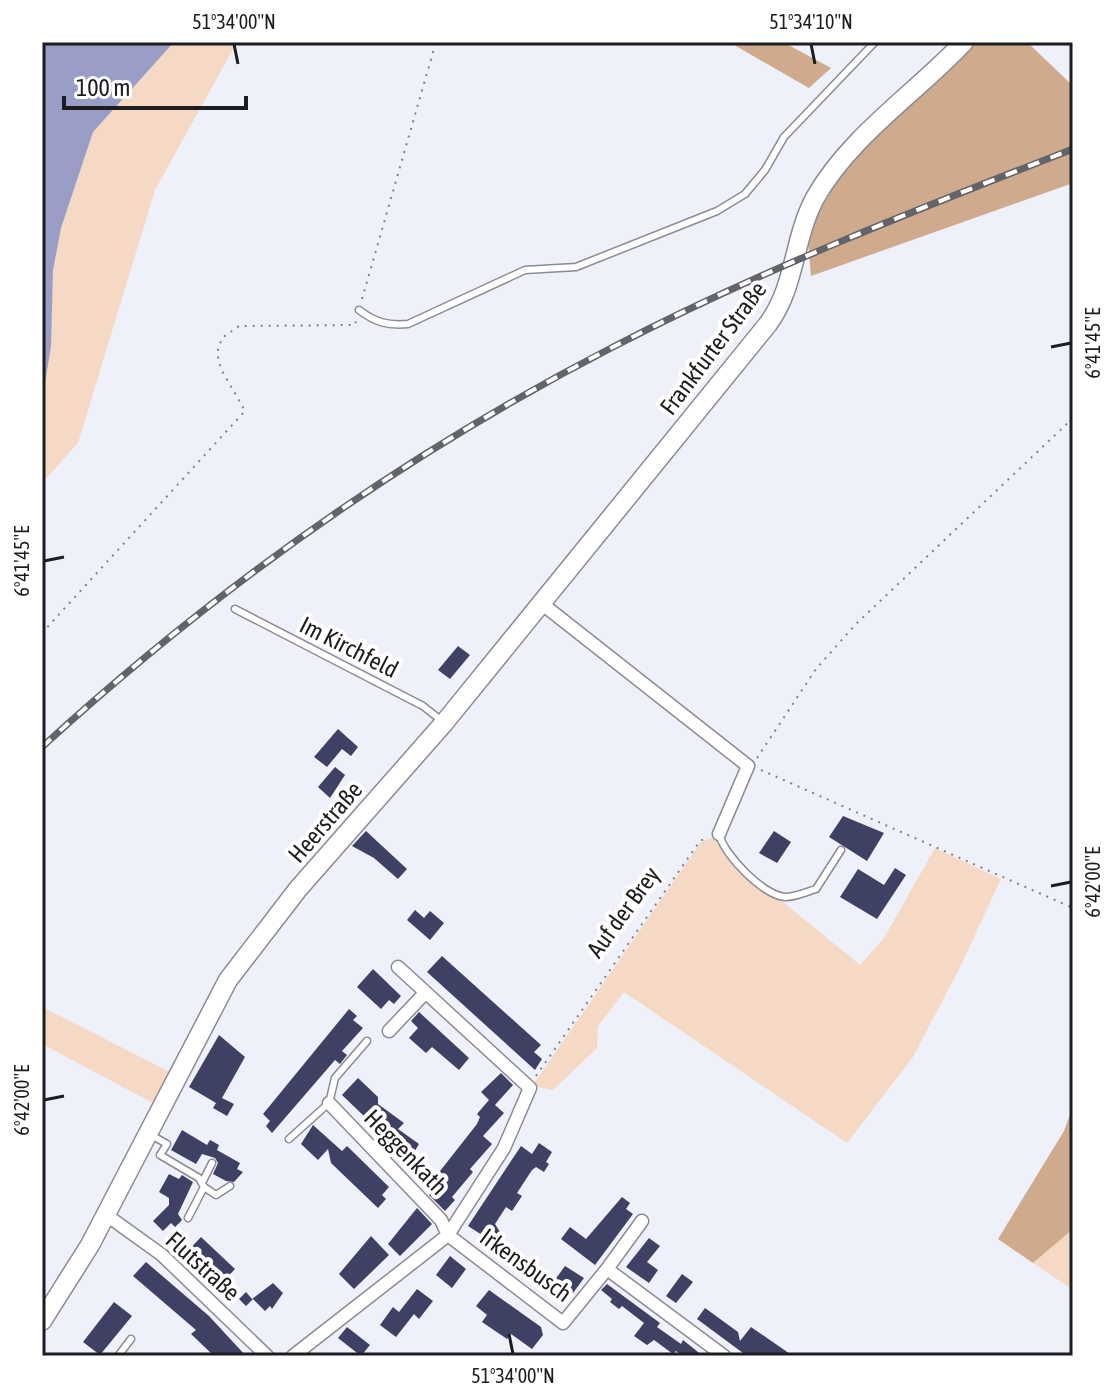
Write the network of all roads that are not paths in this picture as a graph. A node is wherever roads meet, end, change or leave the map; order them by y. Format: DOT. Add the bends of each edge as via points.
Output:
graph roads {
  1 [pos="875,42"];
  2 [pos="964,42"];
  3 [pos="359,310"];
  4 [pos="541,603"];
  5 [pos="235,609"];
  6 [pos="444,723"];
  7 [pos="719,834"];
  8 [pos="841,850"];
  9 [pos="398,967"];
  10 [pos="425,993"];
  11 [pos="389,1031"];
  12 [pos="367,1041"];
  13 [pos="329,1103"];
  14 [pos="148,1133"];
  15 [pos="289,1139"];
  16 [pos="212,1163"];
  17 [pos="203,1185"];
  18 [pos="230,1186"];
  19 [pos="105,1214"];
  20 [pos="188,1218"];
  21 [pos="642,1221"];
  22 [pos="448,1235"];
  23 [pos="607,1269"];
  24 [pos="42,1321"];
  25 [pos="131,1339"];
  26 [pos="118,1356"];
  27 [pos="267,1356"];
  28 [pos="293,1356"];
  29 [pos="724,1356"];
  1 -- 3 [label="lane" via="784,137 745,194 717,211 576,267 525,270 408,324 390,326"];
  2 -- 4 [label="main road, Frankfurter Straße" via="835,170 804,223 778,310"];
  4 -- 6 [label="main road, Heerstraße"];
  4 -- 7 [label="street" via="748,766"];
  5 -- 6 [label="lane, Im Kirchfeld" via="423,706"];
  6 -- 14 [label="main road, Heerstraße" via="298,889 228,980"];
  7 -- 8 [label="lane" via="734,861 783,897 816,889"];
  9 -- 10 [label="street"];
  10 -- 11 [label="street"];
  10 -- 22 [label="street" via="530,1088 504,1148"];
  12 -- 13 [label="lane" via="335,1078"];
  13 -- 15 [label="lane"];
  13 -- 22 [label="street, Heggenkath" via="441,1220"];
  14 -- 17 [label="lane" via="167,1144 160,1155"];
  14 -- 19 [label="main road, Heerstraße"];
  16 -- 17 [label="lane"];
  17 -- 18 [label="lane" via="216,1195"];
  17 -- 20 [label="lane"];
  19 -- 24 [label="main road, Heerstraße"];
  19 -- 27 [label="street, Flutstraße" via="162,1255"];
  21 -- 23 [label="street, Irkensbusch"];
  22 -- 23 [label="street, Irkensbusch" via="563,1323"];
  22 -- 28 [label="street"];
  23 -- 29 [label="street, Irkensbusch"];
  25 -- 26 [label="lane"];
}
